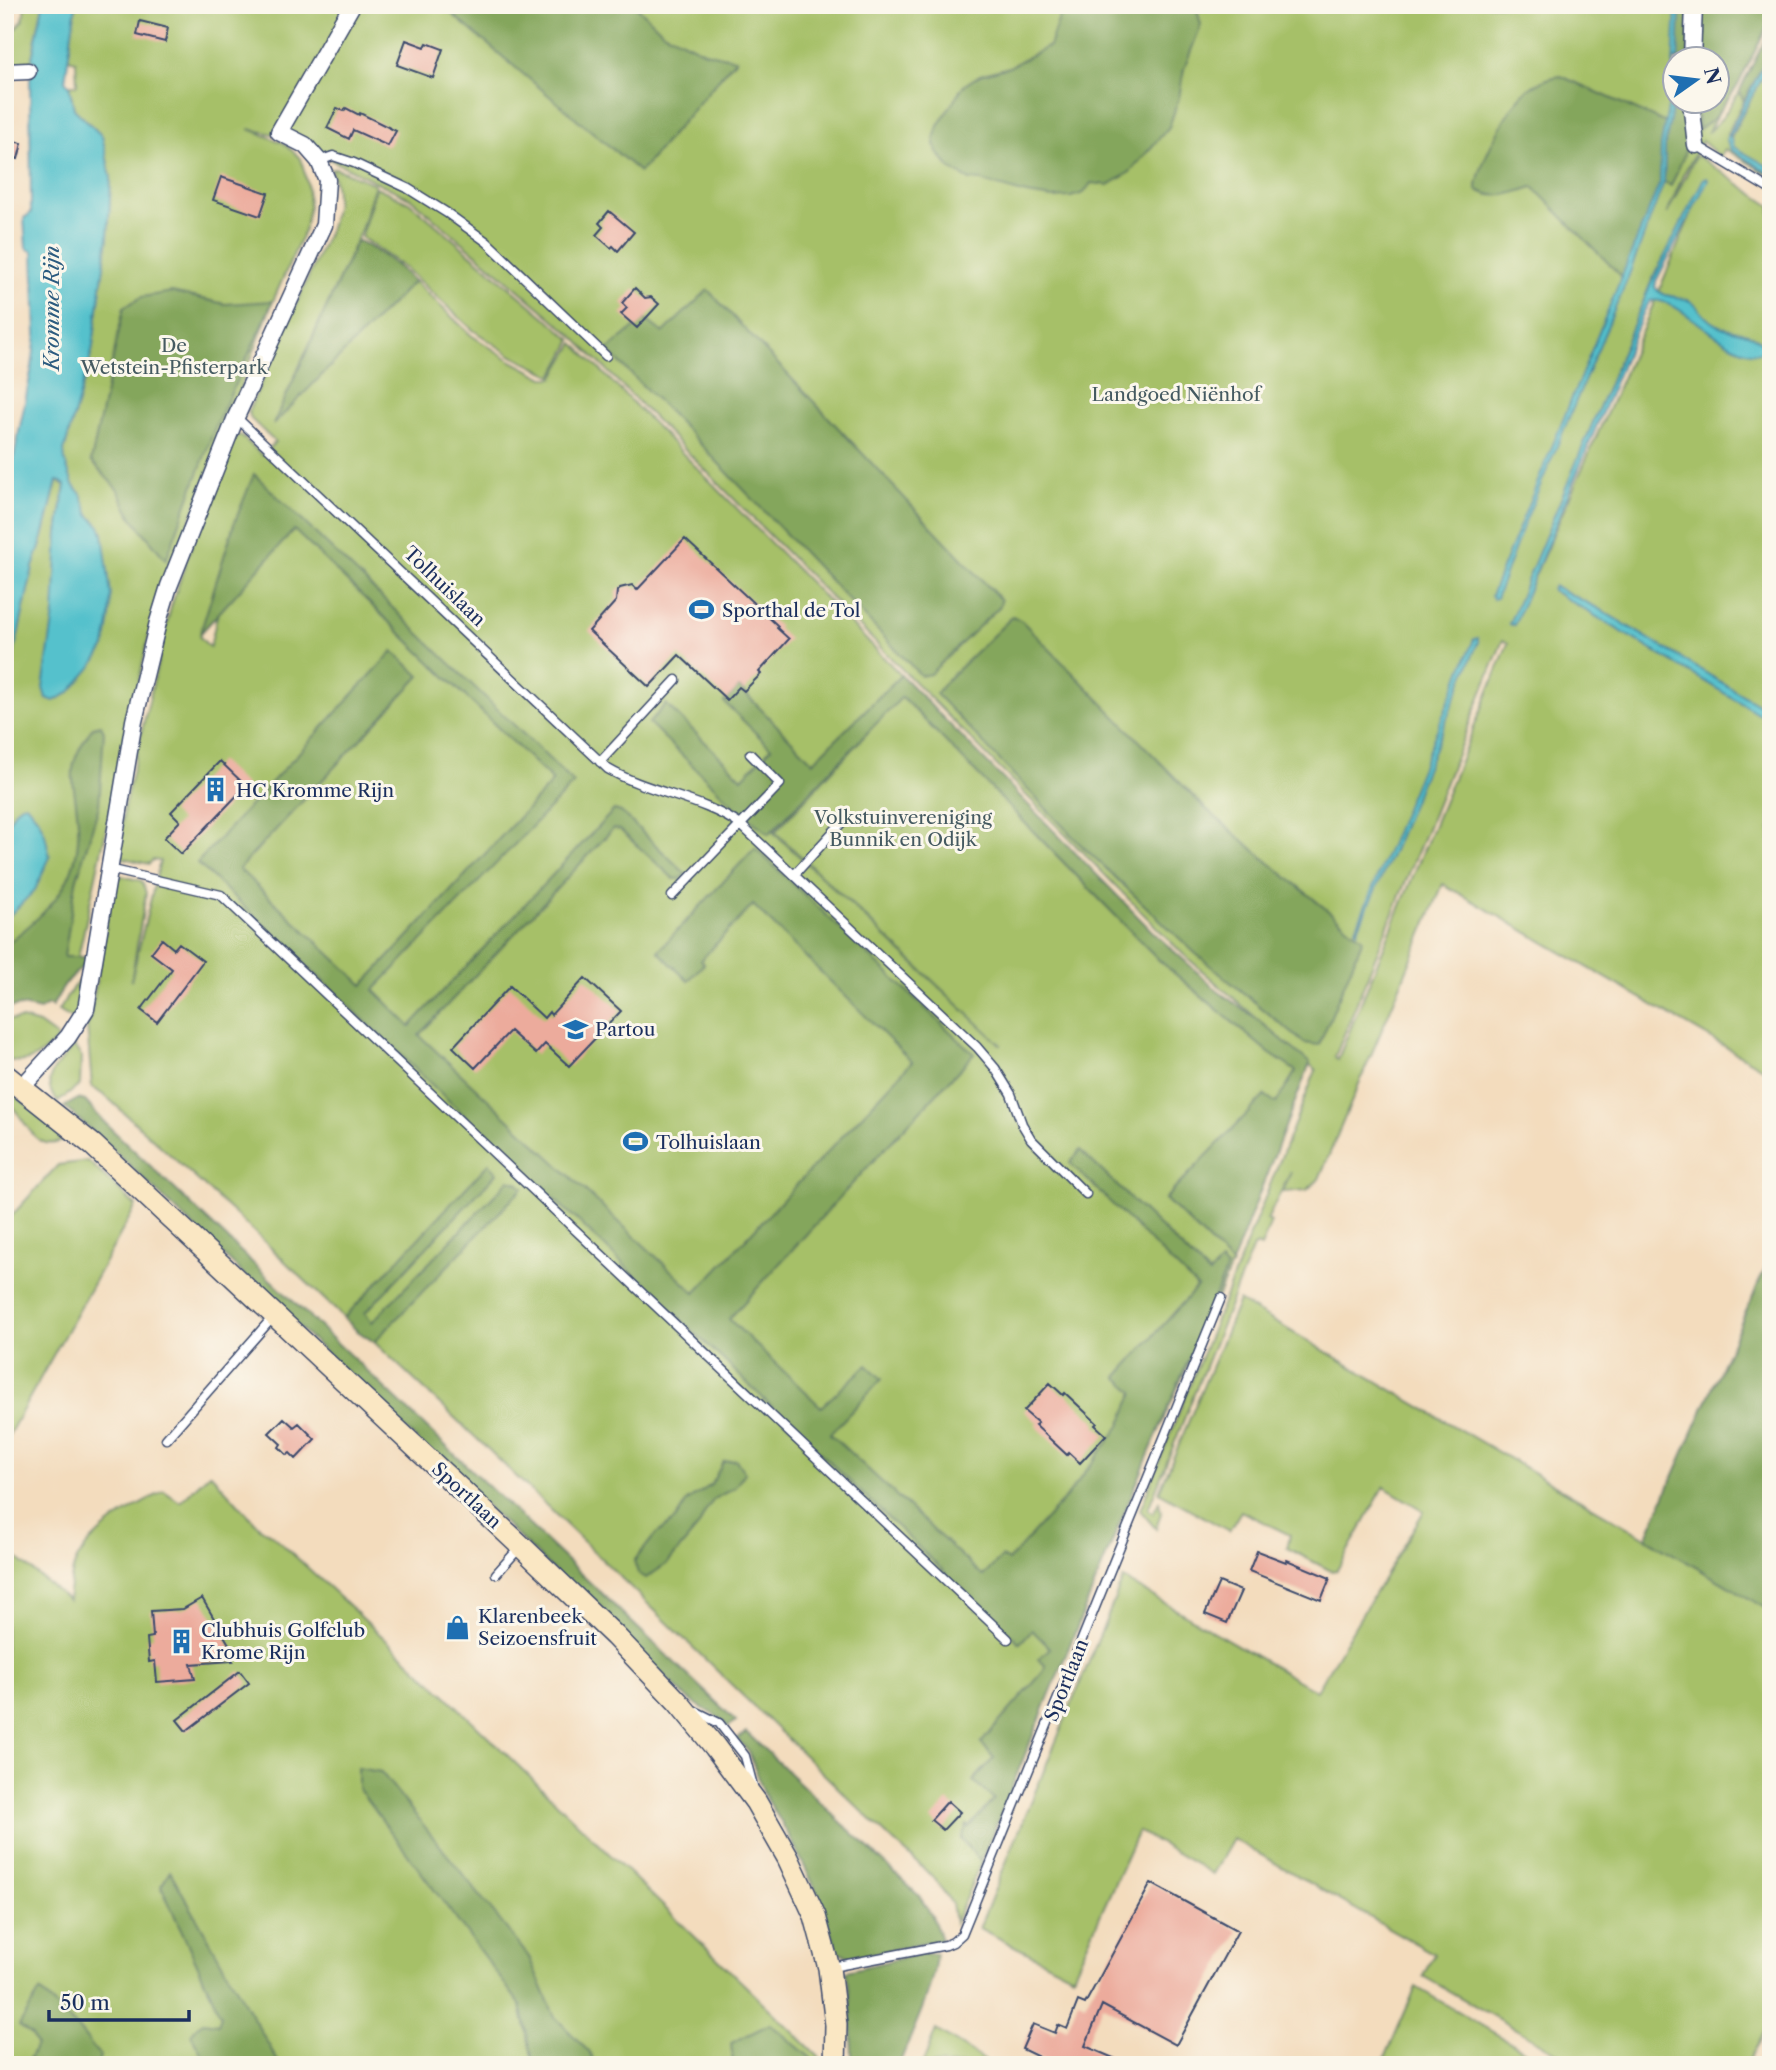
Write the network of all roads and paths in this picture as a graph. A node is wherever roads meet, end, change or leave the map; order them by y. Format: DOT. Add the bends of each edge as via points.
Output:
graph roads {
  1 [pos="352,5"];
  2 [pos="1694,5"];
  3 [pos="1693,46"];
  4 [pos="28,71"];
  5 [pos="5,72"];
  6 [pos="1693,116"];
  7 [pos="1696,145"];
  8 [pos="319,160"];
  9 [pos="1771,190"];
  10 [pos="607,356"];
  11 [pos="236,417"];
  12 [pos="676,680"];
  13 [pos="750,754"];
  14 [pos="600,762"];
  15 [pos="843,821"];
  16 [pos="742,826"];
  17 [pos="110,869"];
  18 [pos="794,875"];
  19 [pos="672,896"];
  20 [pos="13,1081"];
  21 [pos="1086,1194"];
  22 [pos="1221,1298"];
  23 [pos="275,1315"];
  24 [pos="166,1439"];
  25 [pos="521,1546"];
  26 [pos="496,1574"];
  27 [pos="1008,1639"];
  28 [pos="829,1968"];
  29 [pos="835,2065"];
  1 -- 8 [label="street" via="279,132 305,145"];
  2 -- 3 [label="street"];
  4 -- 5 [label="street"];
  6 -- 7 [label="street"];
  7 -- 9 [label="lane"];
  8 -- 10 [label="lane" via="333,156 354,163 446,213 487,242"];
  8 -- 11 [label="street" via="327,180 324,225"];
  11 -- 14 [label="lane, Tolhuislaan"];
  11 -- 17 [label="street" via="158,622 134,721"];
  12 -- 14 [label="lane"];
  13 -- 16 [label="lane" via="780,784"];
  14 -- 16 [label="lane, Tolhuislaan" via="623,777"];
  15 -- 18 [label="lane"];
  16 -- 18 [label="lane, Tolhuislaan"];
  16 -- 19 [label="lane"];
  17 -- 20 [label="street" via="86,1009 68,1037"];
  17 -- 27 [label="lane" via="221,895"];
  18 -- 21 [label="lane, Tolhuislaan" via="977,1047 1011,1094 1031,1139"];
  20 -- 23 [label="street, Sportlaan" via="93,1144"];
  22 -- 28 [label="lane, Sportlaan" via="962,1934 946,1945"];
  23 -- 24 [label="lane"];
  23 -- 25 [label="street, Sportlaan"];
  25 -- 26 [label="lane"];
  25 -- 28 [label="street, Sportlaan" via="678,1702 756,1802 815,1916"];
  28 -- 29 [label="street, Sportlaan"];
}
